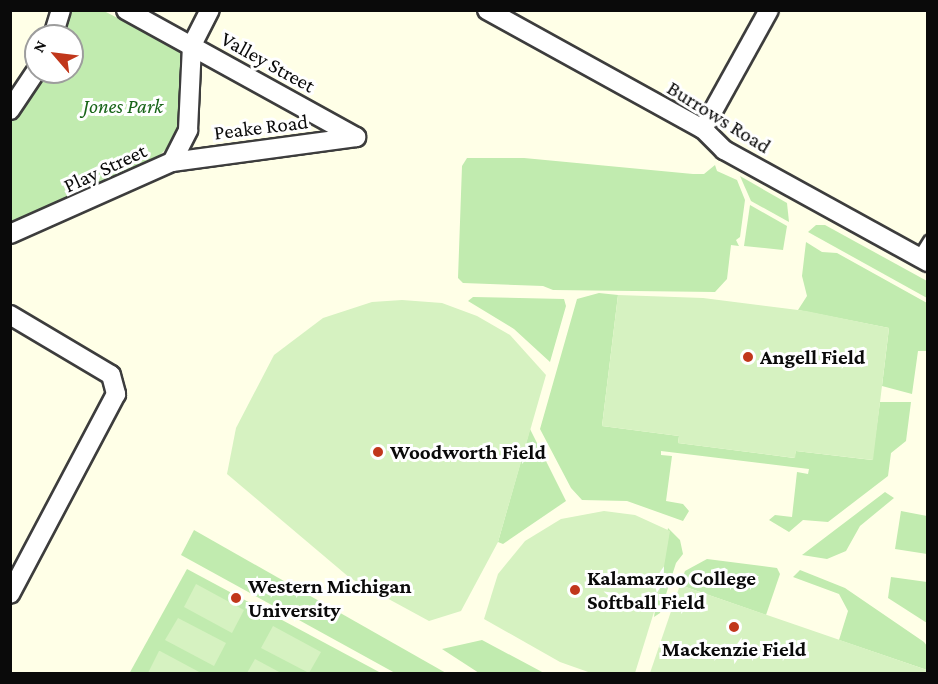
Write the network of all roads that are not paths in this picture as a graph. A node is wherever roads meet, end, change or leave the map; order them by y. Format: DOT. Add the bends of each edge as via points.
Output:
graph roads {
  1 [pos="126,10"];
  2 [pos="210,10"];
  3 [pos="487,10"];
  4 [pos="769,10"];
  5 [pos="192,45"];
  6 [pos="27,84"];
  7 [pos="10,110"];
  8 [pos="703,129"];
  9 [pos="356,137"];
  10 [pos="172,162"];
  11 [pos="10,234"];
  12 [pos="927,240"];
  13 [pos="923,259"];
  14 [pos="10,315"];
  15 [pos="10,594"];
  1 -- 5 [label="street, Valley Street"];
  2 -- 5 [label="street"];
  3 -- 8 [label="street, Burrows Road"];
  4 -- 8 [label="street"];
  5 -- 9 [label="street, Valley Street"];
  5 -- 10 [label="street, Play Street" via="188,130"];
  6 -- 7 [label="street"];
  8 -- 13 [label="street, Burrows Road" via="724,150"];
  9 -- 10 [label="street, Peake Road"];
  10 -- 11 [label="street, Play Street"];
  12 -- 13 [label="lane"];
  14 -- 15 [label="street" via="102,370 115,383 116,394"];
}
